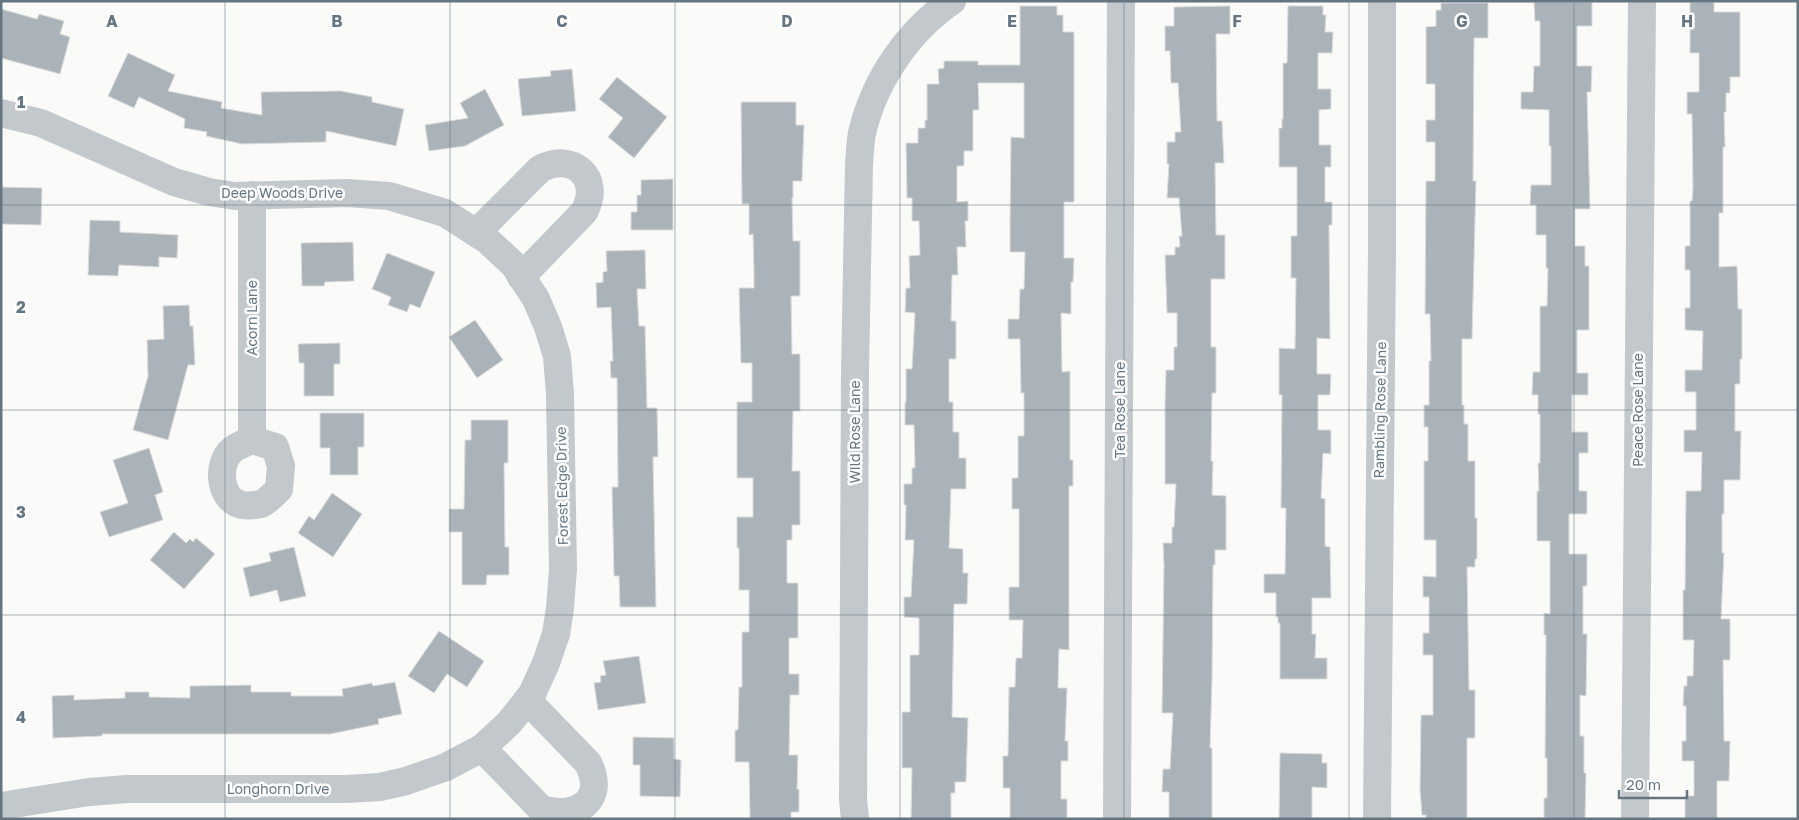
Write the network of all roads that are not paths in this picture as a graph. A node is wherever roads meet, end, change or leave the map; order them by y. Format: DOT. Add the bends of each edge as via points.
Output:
graph roads {
  1 [pos="952,1"];
  2 [pos="1122,1"];
  3 [pos="1382,1"];
  4 [pos="1642,1"];
  5 [pos="1,113"];
  6 [pos="252,195"];
  7 [pos="476,233"];
  8 [pos="521,277"];
  9 [pos="252,440"];
  10 [pos="527,700"];
  11 [pos="482,748"];
  12 [pos="1,806"];
  13 [pos="855,819"];
  14 [pos="1117,819"];
  15 [pos="1377,819"];
  16 [pos="1635,819"];
  1 -- 13 [label="street, Wild Rose Lane" via="912,35 899,53 880,83 862,134 855,381"];
  2 -- 14 [label="street, Tea Rose Lane"];
  3 -- 15 [label="street, Rambling Rose Lane"];
  4 -- 16 [label="street, Peace Rose Lane"];
  5 -- 6 [label="street, Deep Woods Drive" via="41,123 174,182 209,192"];
  6 -- 7 [label="street, Deep Woods Drive" via="347,193 390,196 445,213"];
  6 -- 9 [label="street, Acorn Lane"];
  7 -- 8 [label="street, Deep Woods Drive" via="514,265"];
  7 -- 8 [label="street" via="540,169 561,162 573,165 583,173 591,191 584,212"];
  8 -- 10 [label="street, Forest Edge Drive" via="536,299 557,356 563,569 556,634 546,663"];
  10 -- 11 [label="street, Longhorn Drive" via="509,723"];
  10 -- 11 [label="street" via="588,763 595,786 583,809 564,816 552,815 541,809"];
  11 -- 12 [label="street, Longhorn Drive" via="446,767 380,787 127,789"];
}
